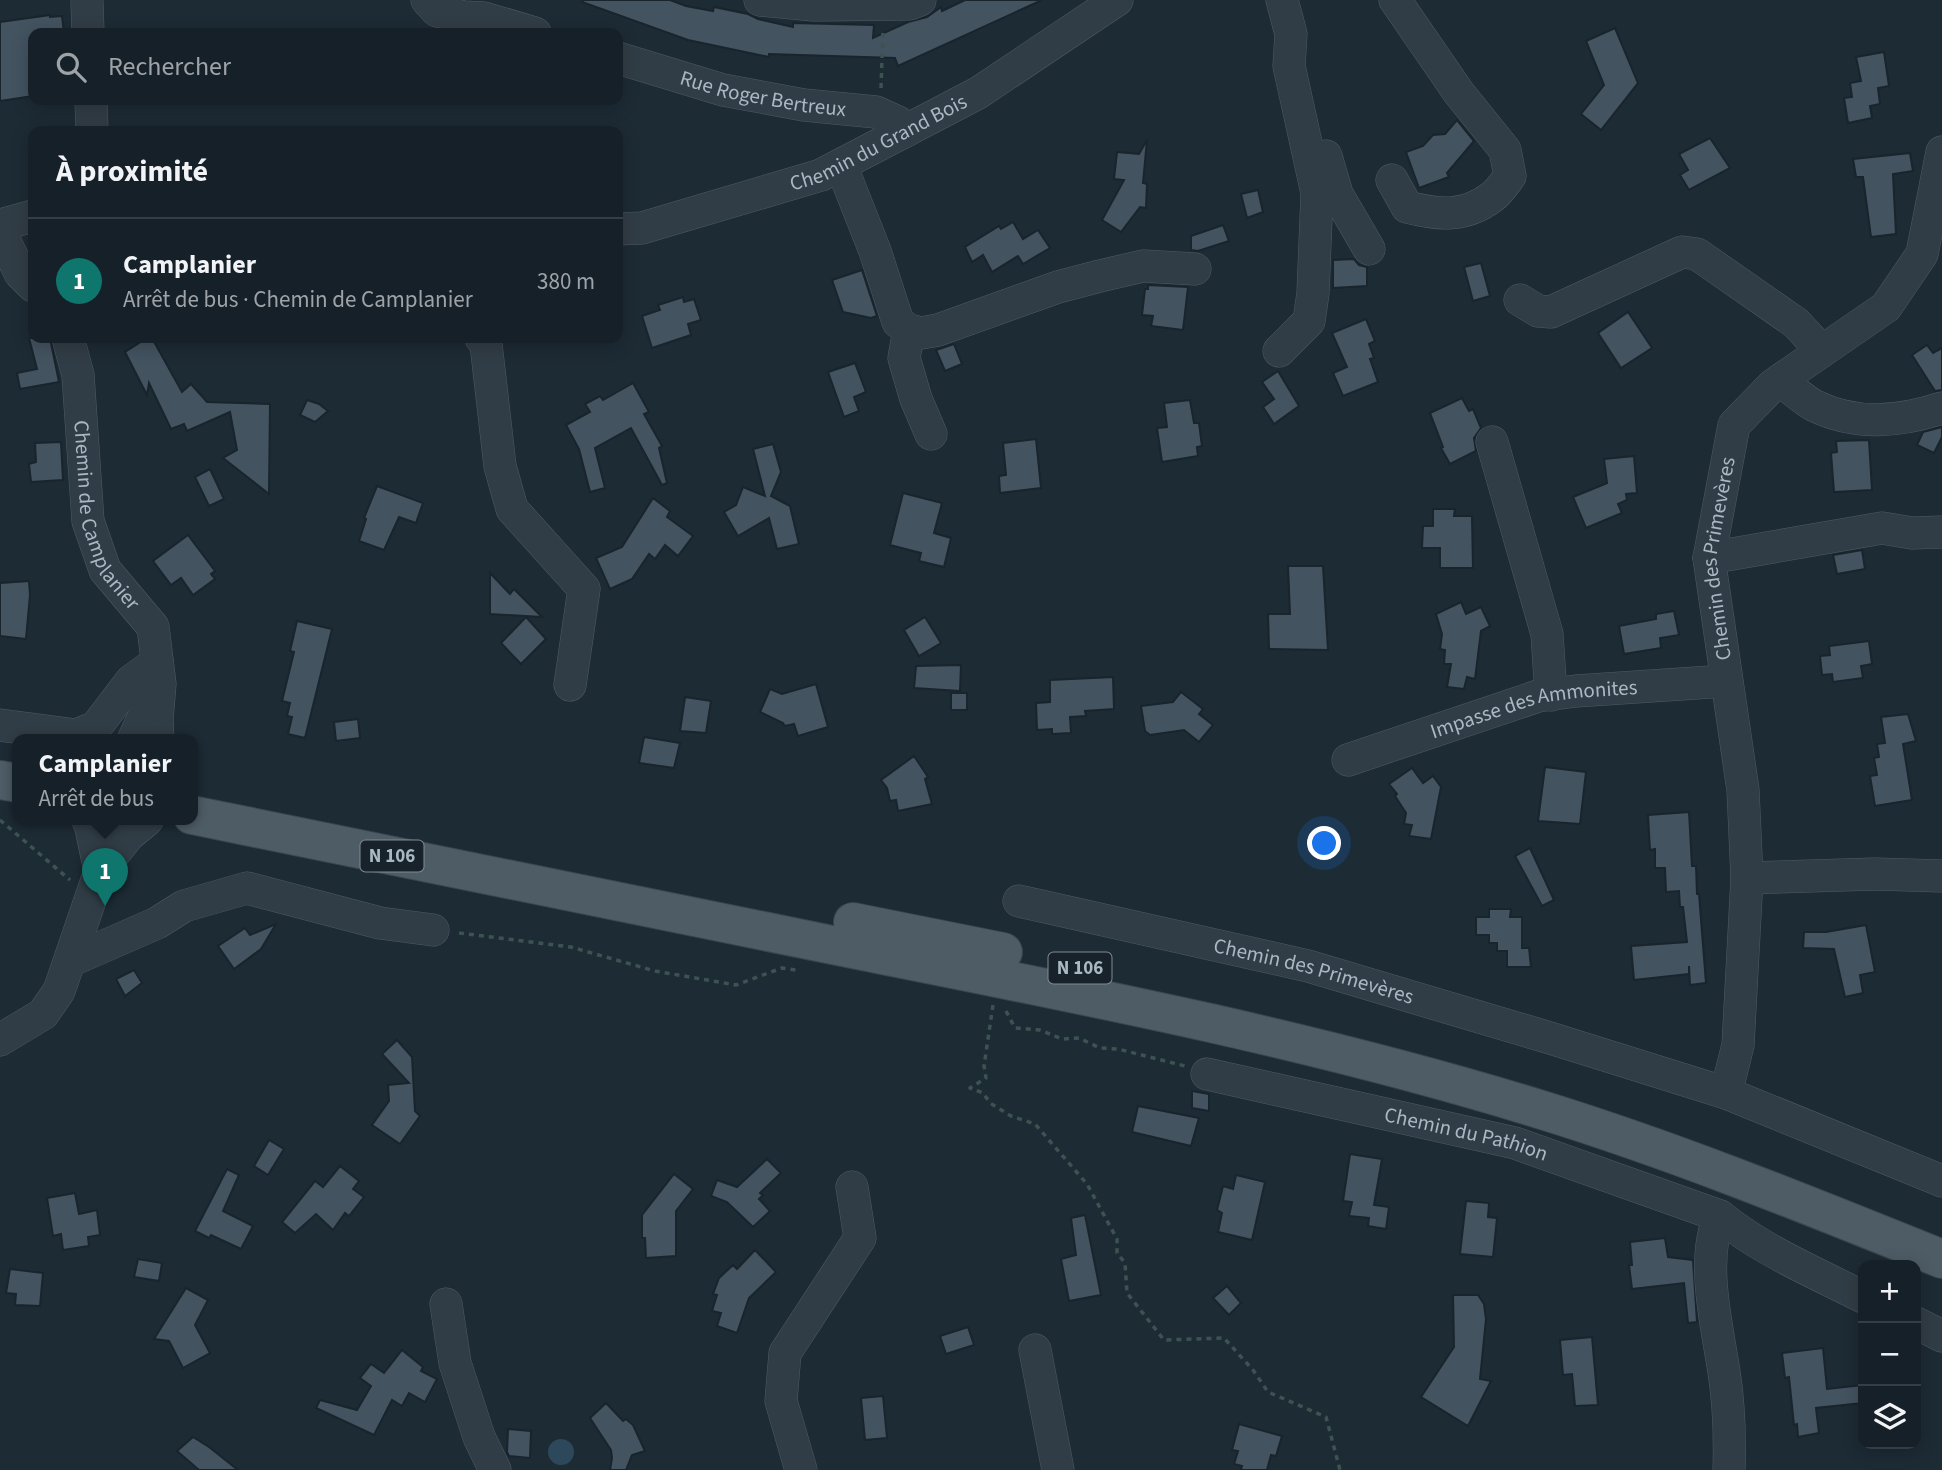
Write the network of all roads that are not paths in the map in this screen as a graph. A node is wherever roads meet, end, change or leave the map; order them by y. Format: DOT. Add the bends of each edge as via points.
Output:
graph roads {
  1 [pos="428,0"];
  2 [pos="760,0"];
  3 [pos="1117,0"];
  4 [pos="1282,0"];
  5 [pos="1395,0"];
  6 [pos="88,2"];
  7 [pos="905,2"];
  8 [pos="474,9"];
  9 [pos="88,28"];
  10 [pos="522,28"];
  11 [pos="1291,34"];
  12 [pos="623,60"];
  13 [pos="90,105"];
  14 [pos="92,126"];
  15 [pos="906,131"];
  16 [pos="1942,152"];
  17 [pos="841,165"];
  18 [pos="1392,180"];
  19 [pos="28,217"];
  20 [pos="0,225"];
  21 [pos="623,229"];
  22 [pos="0,231"];
  23 [pos="1369,249"];
  24 [pos="1195,269"];
  25 [pos="28,281"];
  26 [pos="1520,300"];
  27 [pos="909,330"];
  28 [pos="69,343"];
  29 [pos="485,343"];
  30 [pos="1279,351"];
  31 [pos="1822,351"];
  32 [pos="1780,380"];
  33 [pos="1942,408"];
  34 [pos="931,434"];
  35 [pos="1492,442"];
  36 [pos="1942,532"];
  37 [pos="1709,558"];
  38 [pos="159,673"];
  39 [pos="1726,681"];
  40 [pos="570,685"];
  41 [pos="1551,695"];
  42 [pos="0,725"];
  43 [pos="68,734"];
  44 [pos="78,734"];
  45 [pos="135,734"];
  46 [pos="157,734"];
  47 [pos="1348,760"];
  48 [pos="198,796"];
  49 [pos="198,816"];
  50 [pos="90,825"];
  51 [pos="141,825"];
  52 [pos="1942,876"];
  53 [pos="1747,878"];
  54 [pos="92,893"];
  55 [pos="1019,901"];
  56 [pos="433,930"];
  57 [pos="118,939"];
  58 [pos="70,961"];
  59 [pos="0,1040"];
  60 [pos="1207,1074"];
  61 [pos="1726,1093"];
  62 [pos="1942,1181"];
  63 [pos="852,1187"];
  64 [pos="1720,1216"];
  65 [pos="1942,1233"];
  66 [pos="1942,1259"];
  67 [pos="1858,1295"];
  68 [pos="446,1304"];
  69 [pos="1921,1326"];
  70 [pos="1942,1336"];
  71 [pos="1035,1350"];
  72 [pos="495,1470"];
  73 [pos="801,1470"];
  74 [pos="1058,1470"];
  75 [pos="1729,1470"];
  1 -- 8 [label="street" via="437,11 464,17"];
  2 -- 7 [label="street" via="814,5"];
  3 -- 15 [label="street, Chemin du Grand Bois" via="978,93"];
  4 -- 11 [label="street"];
  5 -- 18 [label="street" via="1459,93 1506,150 1510,176 1493,197 1462,212 1435,214 1408,207"];
  6 -- 9 [label="street"];
  8 -- 10 [label="street"];
  11 -- 23 [label="street" via="1304,64 1337,194"];
  11 -- 30 [label="street" via="1289,66 1317,193 1316,233 1309,321"];
  12 -- 15 [label="street, Rue Roger Bertreux" via="723,90 876,112"];
  13 -- 14 [label="street"];
  15 -- 17 [label="street, Chemin du Grand Bois"];
  16 -- 31 [label="street, Chemin des Primevères" via="1922,254 1886,307"];
  17 -- 21 [label="street, Chemin du Grand Bois" via="642,228"];
  17 -- 27 [label="street" via="898,322"];
  19 -- 20 [label="street"];
  22 -- 25 [label="street"];
  24 -- 27 [label="street" via="1143,266 1058,287 938,330"];
  26 -- 31 [label="street" via="1538,311 1551,312 1682,252 1697,254 1796,323"];
  27 -- 34 [label="street" via="904,358"];
  28 -- 38 [label="street, Chemin de Camplanier" via="78,375 88,521 105,570 153,627"];
  29 -- 40 [label="street" via="500,466 512,509 584,589"];
  31 -- 32 [label="street, Chemin des Primevères"];
  32 -- 33 [label="street" via="1813,405 1852,419 1886,421"];
  32 -- 37 [label="street, Chemin des Primevères" via="1734,425"];
  35 -- 41 [label="street" via="1547,634"];
  36 -- 37 [label="street" via="1882,528"];
  37 -- 39 [label="street, Chemin des Primevères"];
  38 -- 44 [label="street" via="131,681 96,727"];
  38 -- 45 [label="street"];
  38 -- 46 [label="street, Chemin de Camplanier"];
  39 -- 41 [label="street, Impasse des Ammonites"];
  39 -- 53 [label="street, Chemin des Primevères" via="1743,790"];
  41 -- 47 [label="street, Impasse des Ammonites"];
  42 -- 43 [label="street"];
  48 -- 65 [label="main road, N 106" via="934,937 1250,1004 1410,1044 1662,1123"];
  49 -- 66 [label="main road, N 106" via="1074,993 1396,1068 1651,1147"];
  50 -- 54 [label="street"];
  51 -- 54 [label="street"];
  52 -- 53 [label="street"];
  53 -- 61 [label="street, Chemin des Primevères" via="1738,1045"];
  54 -- 57 [label="street"];
  54 -- 58 [label="street"];
  55 -- 61 [label="street, Chemin des Primevères" via="1308,966"];
  56 -- 57 [label="street" via="380,923 247,888 184,906"];
  57 -- 58 [label="street"];
  58 -- 59 [label="street" via="59,991 43,1014"];
  60 -- 64 [label="street, Chemin du Pathion" via="1515,1143"];
  61 -- 62 [label="street, Chemin des Primevères"];
  63 -- 73 [label="street" via="860,1238 785,1353 781,1401"];
  64 -- 67 [label="street, Chemin du Pathion" via="1770,1251"];
  64 -- 75 [label="street" via="1710,1255 1727,1400"];
  68 -- 72 [label="street" via="454,1363"];
  69 -- 70 [label="street"];
  71 -- 74 [label="street"];
}
